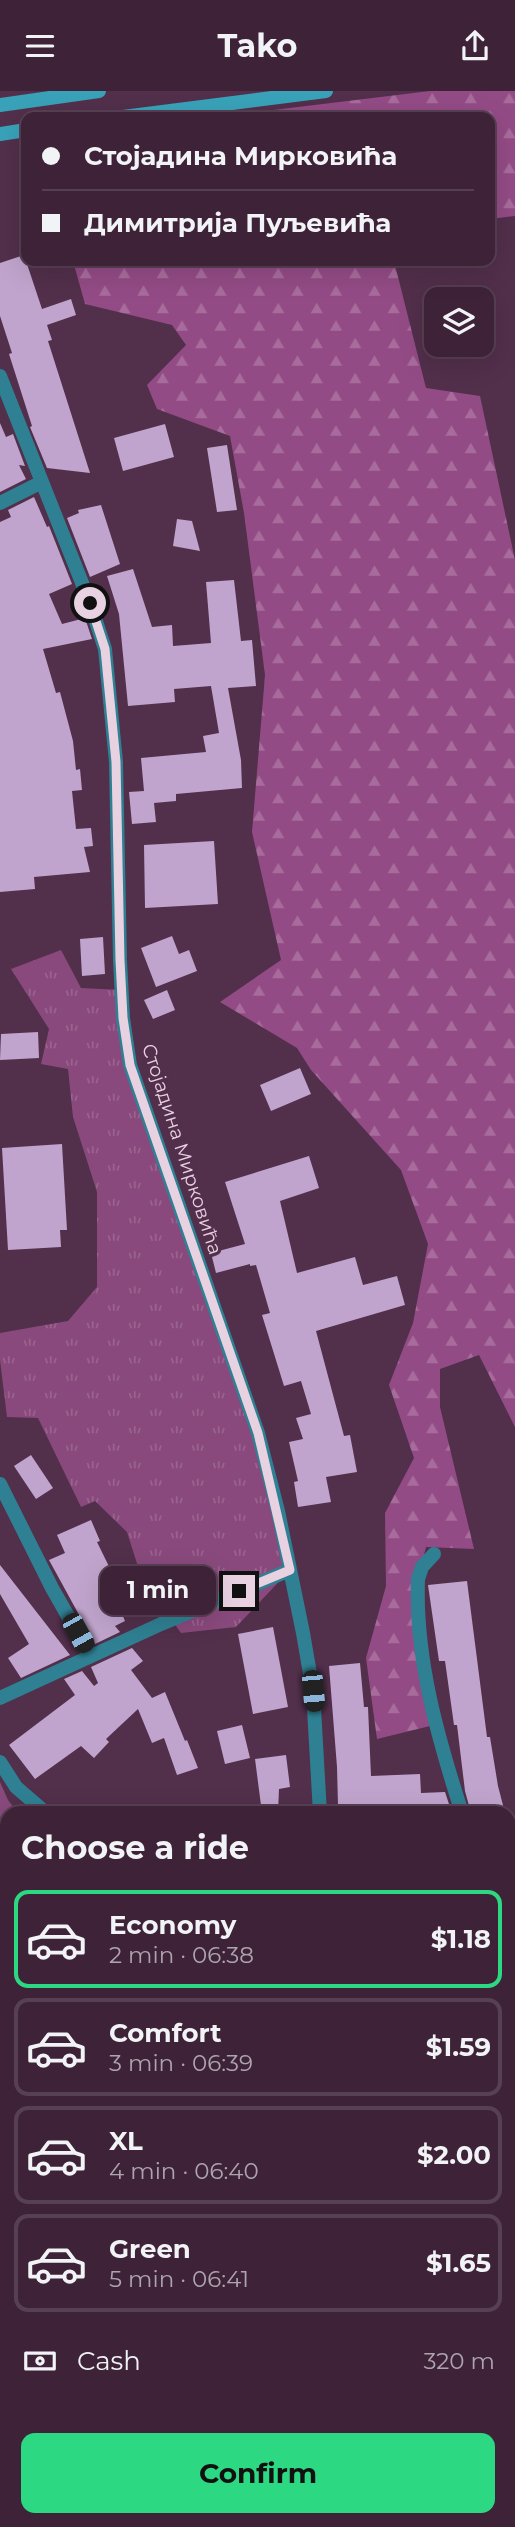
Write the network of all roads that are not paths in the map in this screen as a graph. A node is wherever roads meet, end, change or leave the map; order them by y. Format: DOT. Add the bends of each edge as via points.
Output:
graph roads {
  1 [pos="99,91"];
  2 [pos="326,91"];
  3 [pos="0,105"];
  4 [pos="162,112"];
  5 [pos="21,131"];
  6 [pos="0,134"];
  7 [pos="0,376"];
  8 [pos="43,482"];
  9 [pos="0,503"];
  10 [pos="0,1484"];
  11 [pos="434,1554"];
  12 [pos="290,1570"];
  13 [pos="90,1655"];
  14 [pos="0,1698"];
  15 [pos="0,1762"];
  16 [pos="38,1806"];
  17 [pos="320,1806"];
  18 [pos="460,1806"];
  1 -- 3 [label="main road"];
  2 -- 4 [label="main road"];
  5 -- 6 [label="main road"];
  7 -- 8 [label="street, Стојадина Мирковића"];
  8 -- 9 [label="street"];
  8 -- 12 [label="street, Стојадина Мирковића" via="105,649 116,762 120,960 130,1065 258,1433"];
  10 -- 13 [label="street"];
  11 -- 18 [label="street" via="418,1579 423,1650 432,1714"];
  12 -- 13 [label="street"];
  12 -- 17 [label="street, Стојадина Мирковића" via="313,1691"];
  13 -- 14 [label="street"];
  15 -- 16 [label="street" via="16,1787"];
}
